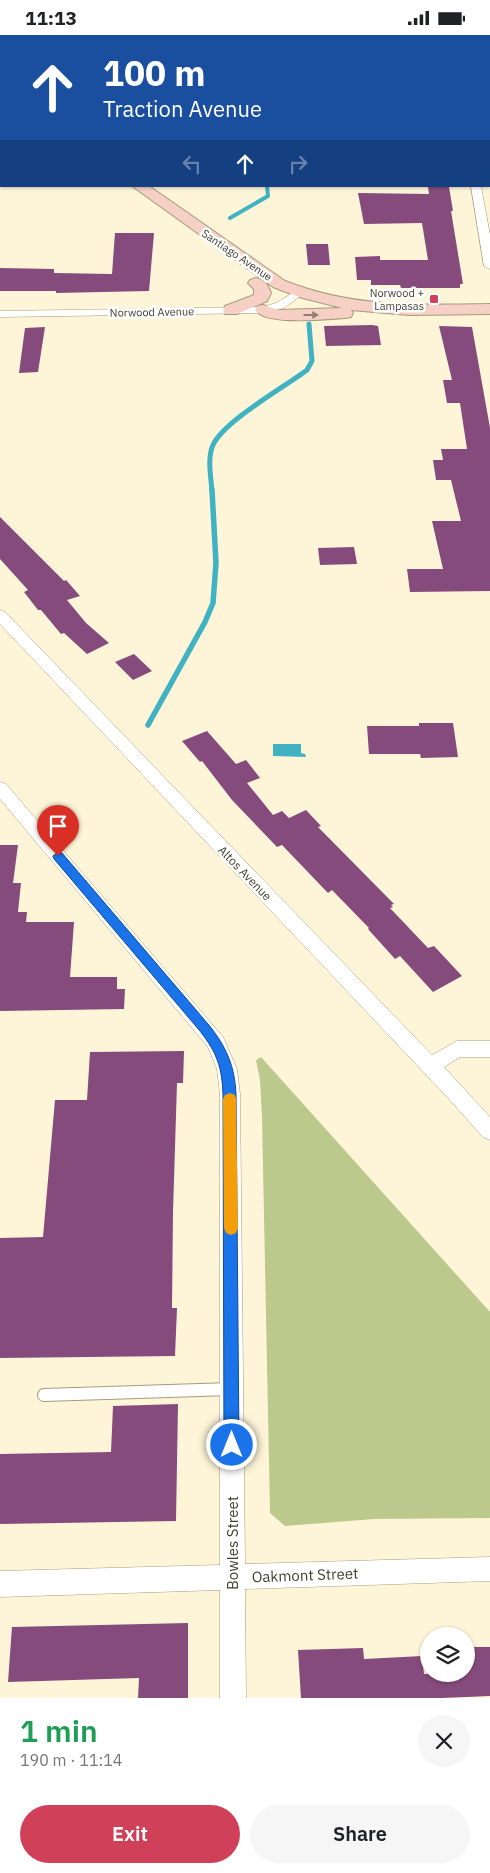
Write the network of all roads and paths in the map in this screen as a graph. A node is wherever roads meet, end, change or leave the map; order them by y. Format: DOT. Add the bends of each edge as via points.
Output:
graph roads {
  1 [pos="140,187"];
  2 [pos="476,187"];
  3 [pos="485,207"];
  4 [pos="207,235"];
  5 [pos="490,265"];
  6 [pos="298,292"];
  7 [pos="490,309"];
  8 [pos="263,310"];
  9 [pos="401,310"];
  10 [pos="231,311"];
  11 [pos="0,313"];
  12 [pos="0,615"];
  13 [pos="0,788"];
  14 [pos="490,1049"];
  15 [pos="430,1066"];
  16 [pos="490,1131"];
  17 [pos="231,1389"];
  18 [pos="44,1395"];
  19 [pos="490,1569"];
  20 [pos="233,1578"];
  21 [pos="0,1584"];
  22 [pos="233,1698"];
  1 -- 4 [label="main road, Santiago Avenue"];
  2 -- 3 [label="street"];
  3 -- 5 [label="street"];
  4 -- 6 [label="main road, Santiago Avenue" via="279,284"];
  4 -- 10 [label="main road" via="209,249 261,287 263,293 261,299"];
  6 -- 8 [label="street, Norwood Avenue" via="280,306"];
  6 -- 9 [label="main road, Santiago Avenue" via="345,305"];
  7 -- 9 [label="main road"];
  8 -- 9 [label="main road, one-way" via="278,315"];
  8 -- 10 [label="street, Norwood Avenue"];
  10 -- 11 [label="street, Norwood Avenue"];
  12 -- 15 [label="street, Altos Avenue"];
  13 -- 17 [label="street, Bowles Street" via="204,1028 225,1059 230,1095"];
  14 -- 15 [label="street" via="457,1049"];
  15 -- 16 [label="street, Altos Avenue"];
  17 -- 18 [label="lane"];
  17 -- 20 [label="street, Bowles Street"];
  19 -- 20 [label="street, Oakmont Street"];
  20 -- 21 [label="street, Oakmont Street"];
  20 -- 22 [label="street, Bowles Street"];
}
